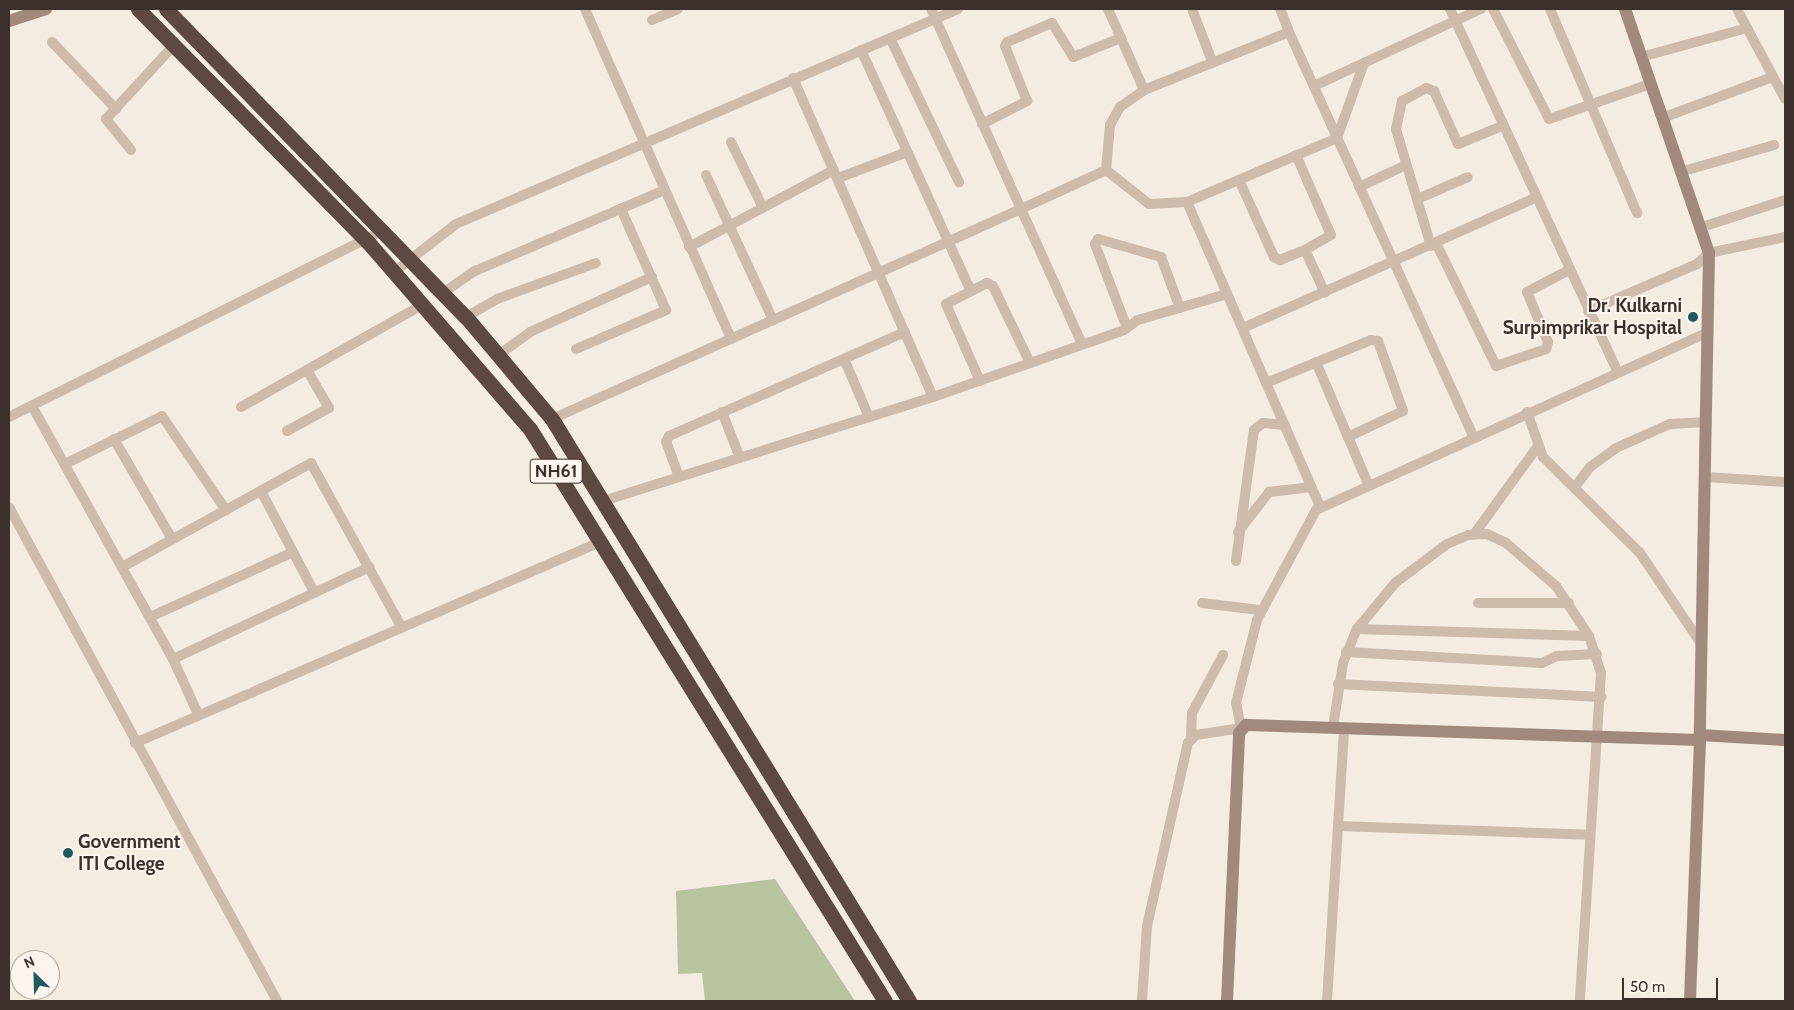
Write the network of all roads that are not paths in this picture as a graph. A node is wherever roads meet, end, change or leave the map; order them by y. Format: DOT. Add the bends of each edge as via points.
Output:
graph roads {
  1 [pos="46,9"];
  2 [pos="138,9"];
  3 [pos="166,9"];
  4 [pos="585,9"];
  5 [pos="678,9"];
  6 [pos="958,9"];
  7 [pos="1108,9"];
  8 [pos="1192,9"];
  9 [pos="1280,9"];
  10 [pos="1450,9"];
  11 [pos="1481,9"];
  12 [pos="1493,9"];
  13 [pos="1550,9"];
  14 [pos="1625,9"];
  15 [pos="1737,9"];
  16 [pos="933,14"];
  17 [pos="652,20"];
  18 [pos="9,21"];
  19 [pos="1455,21"];
  20 [pos="1747,28"];
  21 [pos="1289,32"];
  22 [pos="890,38"];
  23 [pos="1121,38"];
  24 [pos="52,42"];
  25 [pos="174,45"];
  26 [pos="861,50"];
  27 [pos="1642,57"];
  28 [pos="1212,62"];
  29 [pos="1364,63"];
  30 [pos="1774,77"];
  31 [pos="793,78"];
  32 [pos="1650,84"];
  33 [pos="1314,86"];
  34 [pos="1144,90"];
  35 [pos="1785,99"];
  36 [pos="1593,106"];
  37 [pos="116,109"];
  38 [pos="1662,118"];
  39 [pos="982,124"];
  40 [pos="1502,126"];
  41 [pos="1337,138"];
  42 [pos="731,142"];
  43 [pos="641,143"];
  44 [pos="1774,144"];
  45 [pos="131,150"];
  46 [pos="906,152"];
  47 [pos="1296,155"];
  48 [pos="1406,165"];
  49 [pos="1106,170"];
  50 [pos="1680,172"];
  51 [pos="836,174"];
  52 [pos="706,175"];
  53 [pos="1468,177"];
  54 [pos="1239,180"];
  55 [pos="959,182"];
  56 [pos="1359,187"];
  57 [pos="663,191"];
  58 [pos="1420,198"];
  59 [pos="1534,198"];
  60 [pos="1785,200"];
  61 [pos="1187,202"];
  62 [pos="763,208"];
  63 [pos="621,209"];
  64 [pos="1021,209"];
  65 [pos="1637,213"];
  66 [pos="730,225"];
  67 [pos="1699,228"];
  68 [pos="384,230"];
  69 [pos="1785,237"];
  70 [pos="367,241"];
  71 [pos="947,242"];
  72 [pos="1433,244"];
  73 [pos="689,247"];
  74 [pos="1305,250"];
  75 [pos="1709,253"];
  76 [pos="410,258"];
  77 [pos="596,263"];
  78 [pos="1392,264"];
  79 [pos="1569,270"];
  80 [pos="394,272"];
  81 [pos="879,273"];
  82 [pos="652,277"];
  83 [pos="970,291"];
  84 [pos="443,292"];
  85 [pos="1325,293"];
  86 [pos="1227,294"];
  87 [pos="424,304"];
  88 [pos="1180,308"];
  89 [pos="1588,312"];
  90 [pos="466,317"];
  91 [pos="774,320"];
  92 [pos="1127,328"];
  93 [pos="1243,328"];
  94 [pos="905,332"];
  95 [pos="1708,332"];
  96 [pos="731,339"];
  97 [pos="1082,344"];
  98 [pos="576,349"];
  99 [pos="500,354"];
  100 [pos="844,359"];
  101 [pos="1316,362"];
  102 [pos="1030,363"];
  103 [pos="307,370"];
  104 [pos="1618,372"];
  105 [pos="980,380"];
  106 [pos="1266,383"];
  107 [pos="934,397"];
  108 [pos="32,406"];
  109 [pos="241,407"];
  110 [pos="722,412"];
  111 [pos="1527,412"];
  112 [pos="9,417"];
  113 [pos="869,417"];
  114 [pos="552,419"];
  115 [pos="1707,422"];
  116 [pos="1285,425"];
  117 [pos="287,431"];
  118 [pos="1473,436"];
  119 [pos="1348,437"];
  120 [pos="114,439"];
  121 [pos="1538,446"];
  122 [pos="740,458"];
  123 [pos="65,464"];
  124 [pos="679,477"];
  125 [pos="1706,477"];
  126 [pos="1785,482"];
  127 [pos="1368,484"];
  128 [pos="1575,487"];
  129 [pos="1312,488"];
  130 [pos="261,490"];
  131 [pos="603,501"];
  132 [pos="9,506"];
  133 [pos="1320,506"];
  134 [pos="226,510"];
  135 [pos="612,516"];
  136 [pos="590,527"];
  137 [pos="1238,532"];
  138 [pos="1475,533"];
  139 [pos="172,539"];
  140 [pos="600,542"];
  141 [pos="293,552"];
  142 [pos="1236,561"];
  143 [pos="369,566"];
  144 [pos="122,567"];
  145 [pos="314,592"];
  146 [pos="1202,603"];
  147 [pos="1478,603"];
  148 [pos="1569,603"];
  149 [pos="1260,610"];
  150 [pos="150,617"];
  151 [pos="400,626"];
  152 [pos="1357,629"];
  153 [pos="1589,636"];
  154 [pos="1702,645"];
  155 [pos="1346,652"];
  156 [pos="1597,654"];
  157 [pos="1224,656"];
  158 [pos="173,659"];
  159 [pos="1338,684"];
  160 [pos="1602,697"];
  161 [pos="198,714"];
  162 [pos="1241,728"];
  163 [pos="1338,728"];
  164 [pos="1598,736"];
  165 [pos="1191,738"];
  166 [pos="1700,738"];
  167 [pos="1785,740"];
  168 [pos="135,743"];
  169 [pos="1338,826"];
  170 [pos="1590,835"];
  171 [pos="277,1001"];
  172 [pos="885,1001"];
  173 [pos="908,1001"];
  174 [pos="1142,1001"];
  175 [pos="1227,1001"];
  176 [pos="1327,1001"];
  177 [pos="1580,1001"];
  178 [pos="1690,1001"];
  1 -- 18 [label="street"];
  2 -- 25 [label="highway, NH61"];
  3 -- 68 [label="highway, NH61"];
  4 -- 43 [label="street"];
  5 -- 17 [label="street"];
  6 -- 16 [label="street"];
  7 -- 23 [label="street"];
  8 -- 28 [label="street"];
  9 -- 21 [label="street"];
  10 -- 19 [label="street"];
  11 -- 19 [label="street"];
  12 -- 36 [label="street" via="1550,119"];
  13 -- 36 [label="street"];
  14 -- 27 [label="street"];
  15 -- 20 [label="street"];
  16 -- 22 [label="street"];
  16 -- 39 [label="street"];
  19 -- 29 [label="street"];
  19 -- 40 [label="street"];
  20 -- 27 [label="street"];
  20 -- 30 [label="street"];
  21 -- 28 [label="street"];
  21 -- 33 [label="street"];
  22 -- 26 [label="street"];
  22 -- 55 [label="street"];
  23 -- 34 [label="street"];
  23 -- 39 [label="street" via="1074,57 1052,23 1007,42 1005,46 1027,101"];
  24 -- 37 [label="street"];
  25 -- 37 [label="street"];
  25 -- 70 [label="highway, NH61"];
  26 -- 31 [label="street"];
  26 -- 46 [label="street"];
  27 -- 32 [label="street"];
  28 -- 34 [label="street"];
  29 -- 33 [label="street"];
  29 -- 41 [label="street"];
  30 -- 35 [label="street"];
  30 -- 38 [label="street"];
  31 -- 43 [label="street"];
  31 -- 51 [label="street"];
  32 -- 36 [label="street"];
  32 -- 38 [label="street"];
  33 -- 41 [label="street"];
  34 -- 49 [label="street" via="1120,106 1110,124"];
  36 -- 65 [label="street"];
  37 -- 45 [label="street" via="106,122"];
  38 -- 50 [label="street"];
  39 -- 64 [label="street"];
  40 -- 48 [label="street" via="1458,144 1434,91 1426,88 1408,96 1398,108 1396,129"];
  40 -- 59 [label="street"];
  41 -- 47 [label="street"];
  41 -- 56 [label="street"];
  42 -- 62 [label="street"];
  43 -- 57 [label="street"];
  43 -- 76 [label="street" via="456,224"];
  44 -- 50 [label="street"];
  46 -- 51 [label="street"];
  46 -- 71 [label="street"];
  47 -- 54 [label="street"];
  47 -- 74 [label="street" via="1331,235"];
  48 -- 56 [label="street"];
  48 -- 58 [label="street"];
  49 -- 61 [label="street" via="1149,204"];
  49 -- 64 [label="street"];
  50 -- 67 [label="street"];
  51 -- 62 [label="street"];
  51 -- 81 [label="street"];
  52 -- 66 [label="street"];
  53 -- 58 [label="street"];
  54 -- 61 [label="street"];
  54 -- 74 [label="street" via="1274,257 1280,260"];
  56 -- 78 [label="street"];
  57 -- 63 [label="street"];
  57 -- 73 [label="street"];
  58 -- 72 [label="street"];
  59 -- 72 [label="street"];
  59 -- 79 [label="street"];
  60 -- 67 [label="street"];
  61 -- 86 [label="street"];
  62 -- 66 [label="street"];
  63 -- 82 [label="street"];
  63 -- 84 [label="street" via="475,271"];
  64 -- 71 [label="street"];
  64 -- 97 [label="street"];
  66 -- 73 [label="street"];
  66 -- 91 [label="street"];
  67 -- 75 [label="street"];
  68 -- 70 [label="street"];
  68 -- 76 [label="highway, NH61"];
  69 -- 75 [label="street"];
  70 -- 80 [label="highway, NH61"];
  70 -- 108 [label="street"];
  71 -- 81 [label="street"];
  71 -- 83 [label="street"];
  72 -- 78 [label="street"];
  72 -- 79 [label="street" via="1496,366 1546,349 1548,342 1527,292"];
  73 -- 96 [label="street"];
  74 -- 85 [label="street"];
  75 -- 89 [label="street" via="1697,264"];
  75 -- 95 [label="street"];
  76 -- 80 [label="street"];
  76 -- 84 [label="highway, NH61"];
  77 -- 90 [label="street" via="497,299"];
  78 -- 85 [label="street"];
  78 -- 118 [label="street"];
  79 -- 89 [label="street"];
  80 -- 87 [label="highway, NH61"];
  81 -- 91 [label="street"];
  81 -- 94 [label="street"];
  82 -- 98 [label="street" via="665,313"];
  82 -- 99 [label="street" via="530,332"];
  83 -- 102 [label="street" via="986,283 993,286"];
  83 -- 105 [label="street" via="948,302 947,307"];
  84 -- 90 [label="highway, NH61"];
  85 -- 93 [label="street"];
  86 -- 88 [label="street"];
  86 -- 93 [label="street"];
  87 -- 103 [label="street"];
  87 -- 136 [label="highway, NH61" via="530,429"];
  88 -- 92 [label="street" via="1138,320"];
  88 -- 92 [label="street" via="1161,258 1098,239 1095,244"];
  89 -- 104 [label="street"];
  90 -- 99 [label="highway, NH61"];
  91 -- 96 [label="street"];
  92 -- 97 [label="street"];
  93 -- 106 [label="street"];
  94 -- 100 [label="street"];
  94 -- 107 [label="street"];
  95 -- 104 [label="street"];
  95 -- 115 [label="street"];
  96 -- 114 [label="street"];
  97 -- 102 [label="street"];
  99 -- 114 [label="highway, NH61"];
  100 -- 110 [label="street"];
  100 -- 113 [label="street"];
  101 -- 106 [label="street"];
  101 -- 119 [label="street"];
  101 -- 119 [label="street" via="1371,340 1382,348 1403,412"];
  102 -- 105 [label="street"];
  103 -- 109 [label="street"];
  103 -- 117 [label="street" via="329,408"];
  104 -- 111 [label="street"];
  105 -- 107 [label="street"];
  106 -- 116 [label="street"];
  107 -- 113 [label="street"];
  108 -- 112 [label="street"];
  108 -- 123 [label="street"];
  110 -- 122 [label="street"];
  110 -- 124 [label="street" via="666,439"];
  111 -- 118 [label="street"];
  111 -- 121 [label="street"];
  113 -- 122 [label="street"];
  114 -- 131 [label="highway, NH61"];
  115 -- 125 [label="street"];
  115 -- 128 [label="street" via="1670,424 1616,448 1590,467"];
  116 -- 129 [label="street"];
  116 -- 137 [label="street" via="1263,423 1254,430"];
  118 -- 127 [label="street"];
  119 -- 127 [label="street"];
  120 -- 123 [label="street"];
  120 -- 134 [label="street" via="155,416 166,418"];
  120 -- 139 [label="street"];
  121 -- 128 [label="street" via="1548,463"];
  121 -- 138 [label="street"];
  122 -- 124 [label="street"];
  123 -- 144 [label="street"];
  124 -- 131 [label="street"];
  125 -- 126 [label="street"];
  125 -- 154 [label="street"];
  127 -- 133 [label="street"];
  128 -- 154 [label="street" via="1640,553"];
  129 -- 133 [label="street"];
  129 -- 137 [label="street" via="1269,492"];
  130 -- 134 [label="street"];
  130 -- 141 [label="street"];
  130 -- 143 [label="street" via="304,464 316,466"];
  131 -- 135 [label="highway, NH61"];
  132 -- 168 [label="street"];
  133 -- 149 [label="street"];
  134 -- 139 [label="street"];
  135 -- 136 [label="highway"];
  135 -- 173 [label="highway, NH61"];
  136 -- 140 [label="highway, NH61"];
  137 -- 142 [label="street"];
  138 -- 148 [label="street" via="1506,543"];
  138 -- 152 [label="street" via="1447,544 1410,571 1378,599"];
  139 -- 144 [label="street"];
  140 -- 151 [label="street"];
  140 -- 172 [label="highway, NH61"];
  141 -- 145 [label="street"];
  141 -- 150 [label="street"];
  143 -- 145 [label="street"];
  143 -- 151 [label="street"];
  144 -- 150 [label="street"];
  145 -- 158 [label="street"];
  146 -- 149 [label="street"];
  147 -- 148 [label="street"];
  148 -- 153 [label="street"];
  149 -- 162 [label="street" via="1236,703"];
  150 -- 158 [label="street"];
  151 -- 161 [label="street"];
  152 -- 153 [label="street"];
  152 -- 155 [label="street"];
  153 -- 156 [label="street"];
  154 -- 166 [label="street"];
  155 -- 156 [label="street" via="1542,663 1556,656"];
  155 -- 159 [label="street"];
  156 -- 160 [label="street"];
  157 -- 165 [label="street" via="1192,713"];
  158 -- 161 [label="street"];
  159 -- 160 [label="street"];
  159 -- 163 [label="street"];
  160 -- 164 [label="street"];
  161 -- 168 [label="street"];
  162 -- 163 [label="street"];
  162 -- 165 [label="street"];
  162 -- 175 [label="street"];
  163 -- 164 [label="street"];
  163 -- 169 [label="street"];
  164 -- 166 [label="street"];
  164 -- 170 [label="street"];
  165 -- 174 [label="street" via="1147,926"];
  166 -- 167 [label="street"];
  166 -- 178 [label="street"];
  168 -- 171 [label="street"];
  169 -- 170 [label="street"];
  169 -- 176 [label="street"];
  170 -- 177 [label="street"];
}
